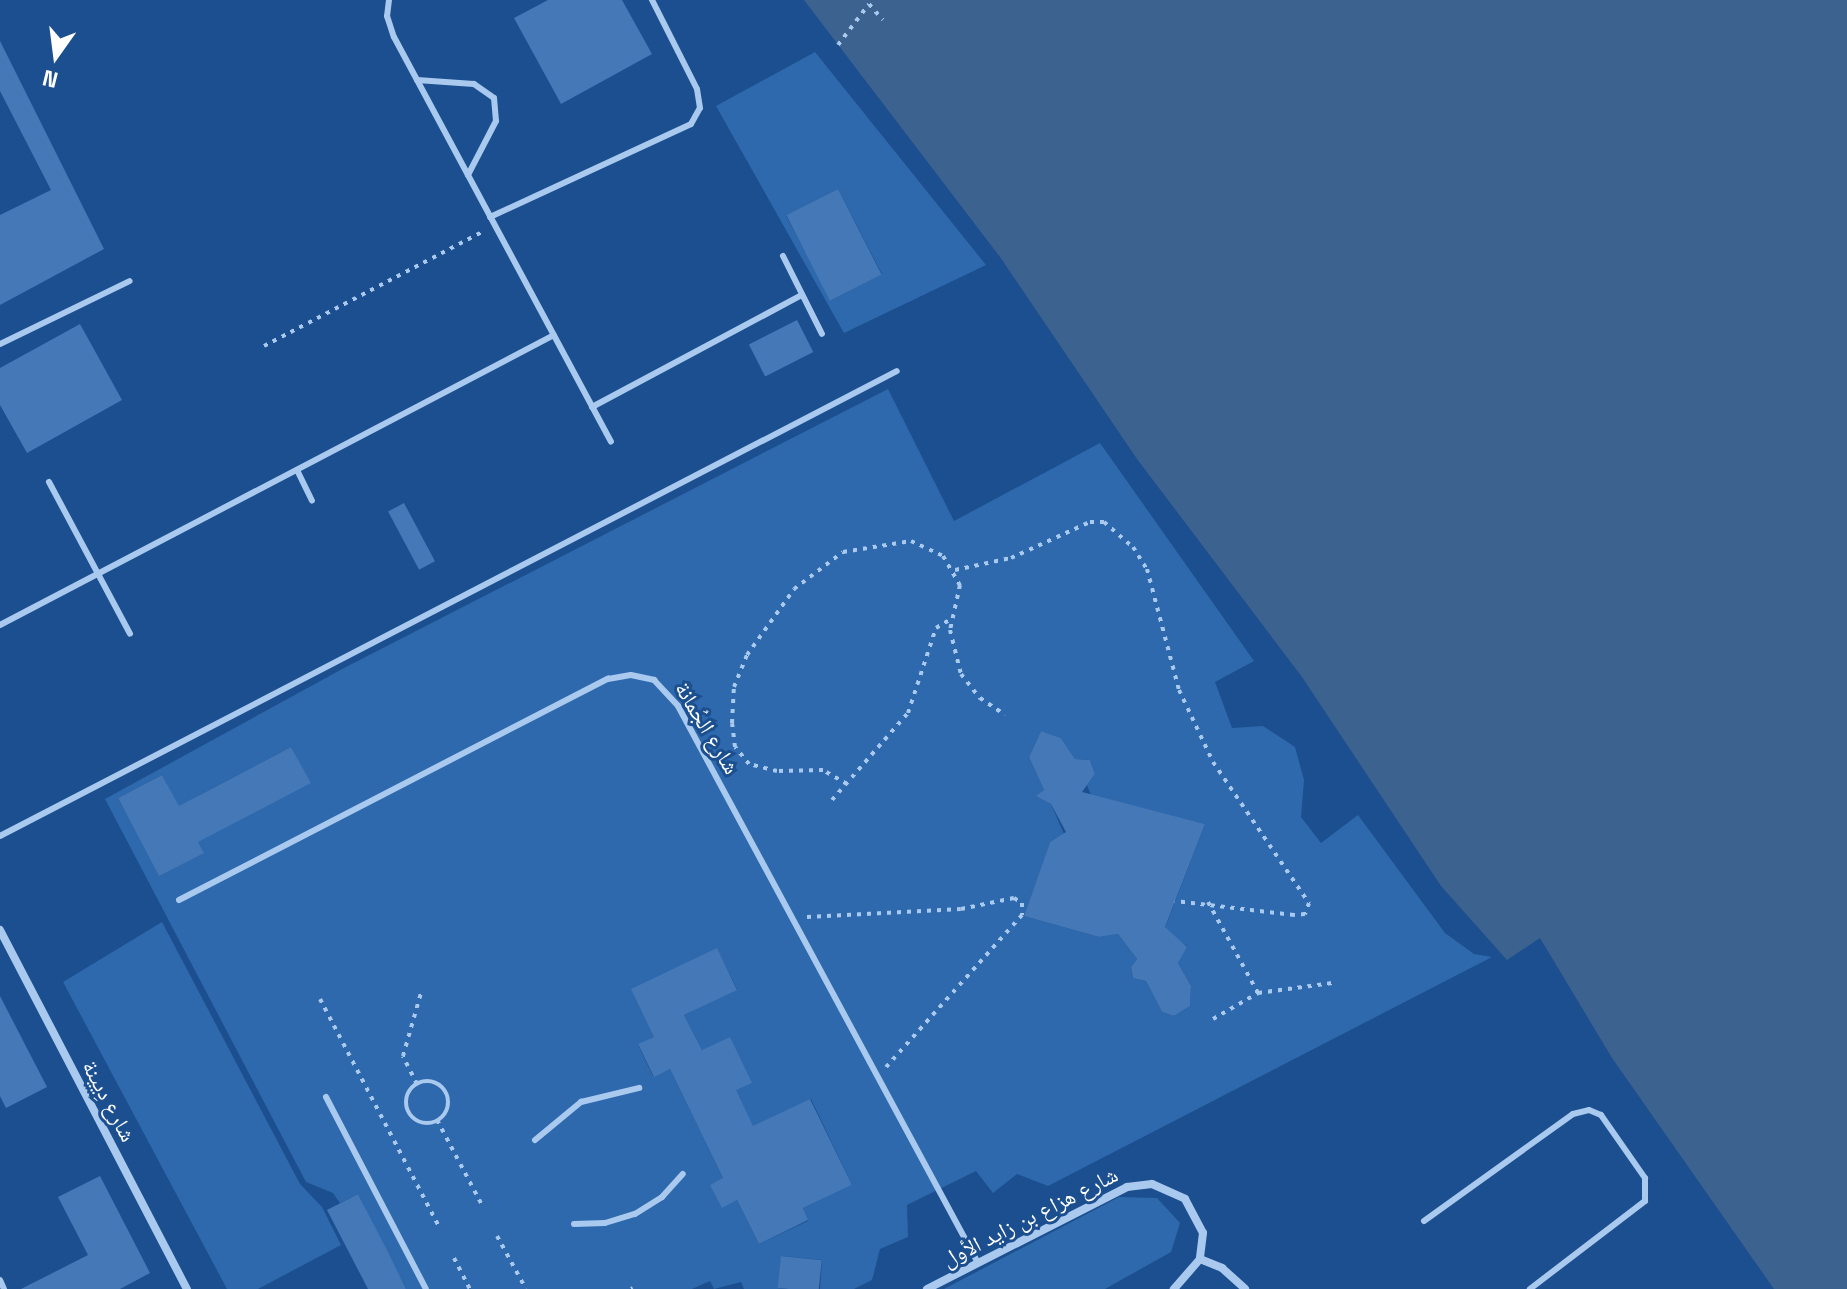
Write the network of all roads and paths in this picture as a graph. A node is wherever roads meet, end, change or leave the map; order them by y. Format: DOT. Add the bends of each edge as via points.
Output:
graph roads {
  1 [pos="389,0"];
  2 [pos="652,0"];
  3 [pos="867,2"];
  4 [pos="883,20"];
  5 [pos="838,45"];
  6 [pos="417,80"];
  7 [pos="468,175"];
  8 [pos="490,217"];
  9 [pos="495,225"];
  10 [pos="783,256"];
  11 [pos="130,281"];
  12 [pos="802,295"];
  13 [pos="822,334"];
  14 [pos="554,335"];
  15 [pos="0,344"];
  16 [pos="264,346"];
  17 [pos="897,371"];
  18 [pos="592,407"];
  19 [pos="611,442"];
  20 [pos="297,470"];
  21 [pos="49,482"];
  22 [pos="312,501"];
  23 [pos="955,570"];
  24 [pos="98,574"];
  25 [pos="951,619"];
  26 [pos="0,625"];
  27 [pos="130,634"];
  28 [pos="1005,715"];
  29 [pos="847,784"];
  30 [pos="832,800"];
  31 [pos="0,836"];
  32 [pos="179,900"];
  33 [pos="1175,901"];
  34 [pos="1208,902"];
  35 [pos="793,918"];
  36 [pos="0,930"];
  37 [pos="1332,983"];
  38 [pos="421,993"];
  39 [pos="1258,993"];
  40 [pos="320,999"];
  41 [pos="1213,1019"];
  42 [pos="878,1077"];
  43 [pos="417,1084"];
  44 [pos="639,1088"];
  45 [pos="326,1097"];
  46 [pos="437,1120"];
  47 [pos="535,1140"];
  48 [pos="683,1174"];
  49 [pos="481,1203"];
  50 [pos="1424,1221"];
  51 [pos="574,1224"];
  52 [pos="438,1225"];
  53 [pos="497,1236"];
  54 [pos="454,1258"];
  55 [pos="1200,1259"];
  56 [pos="978,1263"];
  57 [pos="0,1280"];
  58 [pos="4,1289"];
  59 [pos="187,1289"];
  60 [pos="426,1289"];
  61 [pos="470,1289"];
  62 [pos="526,1289"];
  63 [pos="927,1289"];
  64 [pos="1174,1289"];
  65 [pos="1245,1289"];
  66 [pos="1530,1289"];
  1 -- 6 [label="lane" via="389,27"];
  2 -- 8 [label="lane" via="697,89 700,108 691,124"];
  3 -- 4 [label="path"];
  3 -- 5 [label="path"];
  6 -- 7 [label="lane"];
  6 -- 7 [label="lane" via="474,84 494,98 493,129"];
  7 -- 8 [label="lane"];
  8 -- 9 [label="lane"];
  9 -- 14 [label="lane"];
  9 -- 16 [label="path"];
  10 -- 12 [label="lane"];
  11 -- 15 [label="lane"];
  12 -- 13 [label="lane"];
  12 -- 18 [label="lane"];
  14 -- 18 [label="lane"];
  14 -- 20 [label="lane"];
  17 -- 31 [label="lane"];
  18 -- 19 [label="lane"];
  20 -- 22 [label="lane"];
  20 -- 24 [label="lane"];
  21 -- 24 [label="lane"];
  23 -- 25 [label="path" via="959,593"];
  23 -- 29 [label="path" via="938,551 911,541 843,552 794,589 739,670 732,723 741,757 777,771 823,770"];
  23 -- 34 [label="path" via="1011,558 1090,522 1104,522 1133,547 1147,569 1179,690 1213,762 1309,903 1305,914 1294,915"];
  24 -- 26 [label="lane"];
  24 -- 27 [label="lane"];
  25 -- 28 [label="path" via="961,674 980,698"];
  25 -- 29 [label="path" via="932,635 908,713"];
  29 -- 30 [label="path"];
  32 -- 35 [label="lane, شارع الجُمانة" via="608,679 631,675 654,680 672,696"];
  33 -- 34 [label="path"];
  34 -- 39 [label="path"];
  35 -- 42 [label="lane, شارع الجُمانة"];
  35 -- 42 [label="path" via="961,909 1014,898 1022,903 1022,915"];
  36 -- 59 [label="street, شارع دِيينة"];
  37 -- 39 [label="path"];
  38 -- 43 [label="path" via="403,1056"];
  39 -- 41 [label="path"];
  40 -- 52 [label="path"];
  42 -- 56 [label="lane, شارع الجُمانة"];
  43 -- 46 [label="path" via="442,1088 448,1105"];
  43 -- 46 [label="path" via="406,1108 419,1122"];
  44 -- 47 [label="lane" via="581,1102"];
  45 -- 60 [label="lane"];
  46 -- 49 [label="path"];
  48 -- 51 [label="lane" via="662,1197 635,1214 605,1223"];
  50 -- 66 [label="lane" via="1573,1114 1589,1110 1601,1115 1645,1178 1645,1201"];
  53 -- 62 [label="path"];
  54 -- 61 [label="path"];
  55 -- 56 [label="street, شارع هزاع بن زايد الأول" via="1203,1233 1193,1209 1164,1186 1140,1184"];
  55 -- 64 [label="street"];
  55 -- 65 [label="street" via="1222,1268"];
  56 -- 63 [label="street, شارع هزاع بن زايد الأول"];
  57 -- 58 [label="lane"];
}
